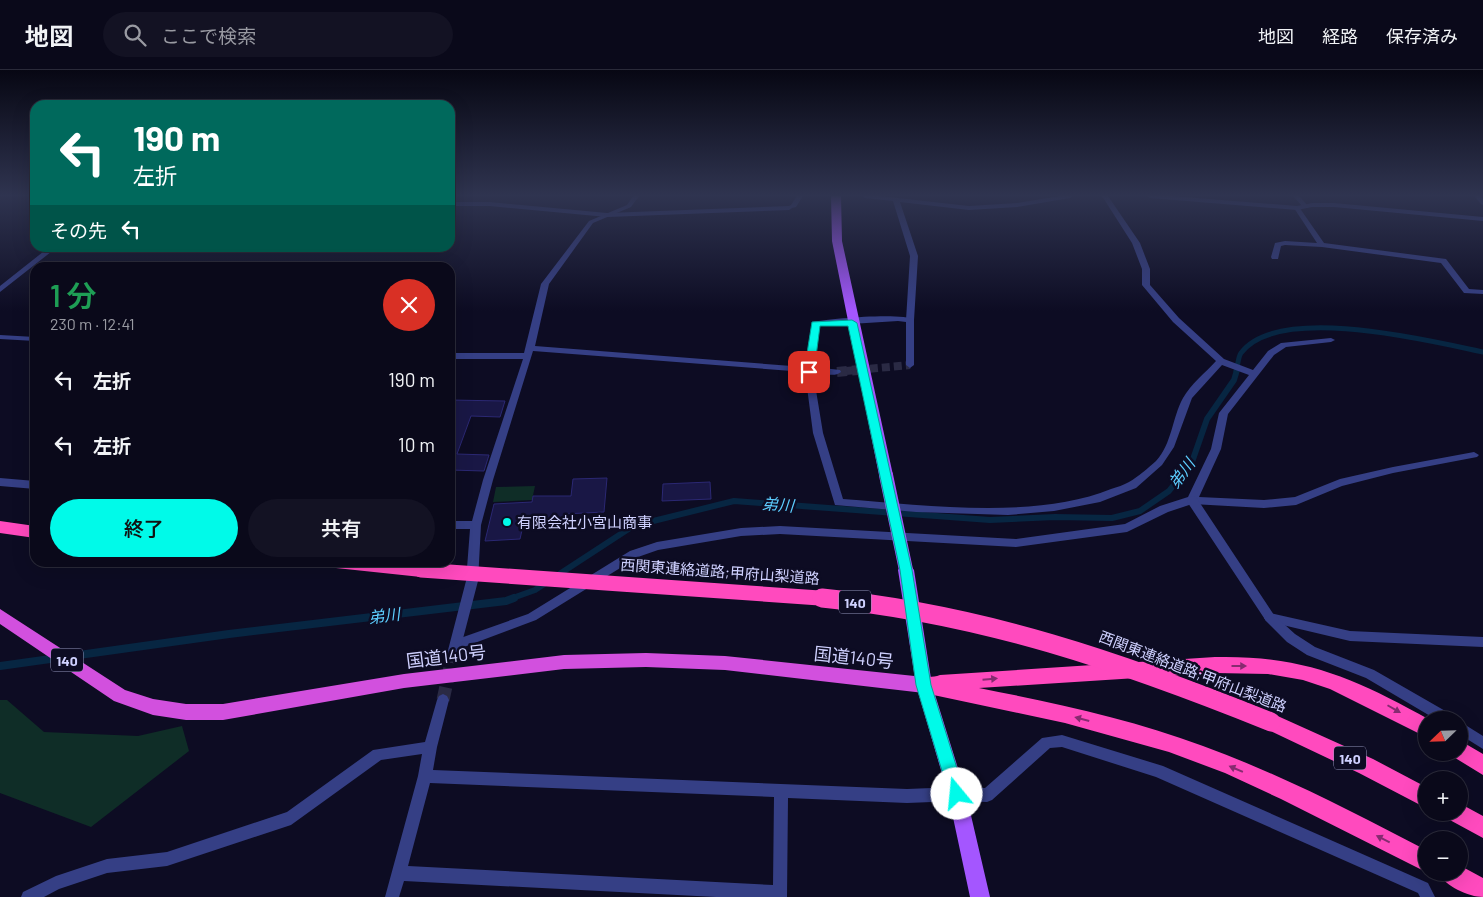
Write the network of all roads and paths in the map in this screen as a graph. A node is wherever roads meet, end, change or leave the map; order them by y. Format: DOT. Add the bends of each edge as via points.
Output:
graph roads {
  1 [pos="582,235"];
  2 [pos="837,235"];
  3 [pos="907,235"];
  4 [pos="1131,235"];
  5 [pos="1315,235"];
  6 [pos="1322,245"];
  7 [pos="47,252"];
  8 [pos="1275,257"];
  9 [pos="35,262"];
  10 [pos="30,266"];
  11 [pos="0,290"];
  12 [pos="1483,292"];
  13 [pos="910,320"];
  14 [pos="852,323"];
  15 [pos="0,337"];
  16 [pos="30,340"];
  17 [pos="1331,340"];
  18 [pos="529,352"];
  19 [pos="455,356"];
  20 [pos="1222,361"];
  21 [pos="910,365"];
  22 [pos="809,372"];
  23 [pos="837,372"];
  24 [pos="1254,374"];
  25 [pos="1474,455"];
  26 [pos="0,482"];
  27 [pos="30,485"];
  28 [pos="1192,500"];
  29 [pos="455,525"];
  30 [pos="476,525"];
  31 [pos="0,527"];
  32 [pos="30,531"];
  33 [pos="389,567"];
  34 [pos="1270,618"];
  35 [pos="7,620"];
  36 [pos="1483,642"];
  37 [pos="924,685"];
  38 [pos="443,700"];
  39 [pos="1434,711"];
  40 [pos="1418,723"];
  41 [pos="1468,732"];
  42 [pos="1483,742"];
  43 [pos="430,747"];
  44 [pos="1468,755"];
  45 [pos="1483,765"];
  46 [pos="425,776"];
  47 [pos="781,791"];
  48 [pos="957,794"];
  49 [pos="1418,794"];
  50 [pos="1468,819"];
  51 [pos="1483,827"];
  52 [pos="1418,857"];
  53 [pos="399,874"];
  54 [pos="1466,881"];
  55 [pos="1483,890"];
  56 [pos="1426,892"];
  57 [pos="780,895"];
  58 [pos="28,897"];
  59 [pos="392,897"];
  60 [pos="980,897"];
  61 [pos="1437,897"];
  1 -- 18 [label="street" via="545,284"];
  2 -- 14 [label="main road"];
  3 -- 13 [label="street" via="914,256"];
  4 -- 20 [label="street" via="1146,269 1146,285 1176,320"];
  5 -- 6 [label="street"];
  6 -- 8 [label="street" via="1285,242 1278,246"];
  6 -- 12 [label="street" via="1443,261 1467,291"];
  7 -- 9 [label="street"];
  10 -- 11 [label="street"];
  13 -- 14 [label="street" via="890,318"];
  13 -- 21 [label="street"];
  14 -- 22 [label="street" via="815,324"];
  14 -- 37 [label="main road, bridge" via="906,570"];
  15 -- 16 [label="street"];
  17 -- 24 [label="street" via="1284,345 1271,353"];
  18 -- 19 [label="street"];
  18 -- 22 [label="street"];
  18 -- 30 [label="street"];
  20 -- 22 [label="street" via="1188,397 1168,449 1159,464 1139,481 1112,496 1087,503 991,511 839,502 818,433"];
  20 -- 24 [label="street"];
  22 -- 23 [label="street"];
  24 -- 28 [label="street" via="1224,413 1216,449"];
  25 -- 28 [label="street" via="1340,483 1296,500 1264,504"];
  26 -- 27 [label="street"];
  28 -- 30 [label="street" via="1164,509 1127,528 1016,543 780,530 740,532 657,546 634,554 532,617 454,650 472,581"];
  28 -- 34 [label="street"];
  29 -- 30 [label="street"];
  31 -- 32 [label="highway"];
  33 -- 49 [label="highway, 西関東連絡道路;甲府山梨道路 / 140, bridge" via="852,601 1005,629 1087,652 1174,682 1272,722"];
  34 -- 36 [label="street" via="1350,636"];
  34 -- 39 [label="street" via="1311,651 1370,674"];
  35 -- 37 [label="highway, 国道140号 / 140" via="120,696 153,707 186,712 224,712 404,681 564,662 646,660 725,663"];
  37 -- 40 [label="highway, one-way" via="1029,675 1258,666 1301,671 1344,684"];
  37 -- 48 [label="main road"];
  52 -- 37 [label="highway, one-way" via="1292,793 1202,755 1045,709"];
  38 -- 43 [label="street"];
  41 -- 42 [label="street"];
  43 -- 46 [label="street"];
  43 -- 58 [label="street" via="378,754 291,818 167,859 107,866 56,882"];
  44 -- 45 [label="highway"];
  46 -- 47 [label="street"];
  46 -- 53 [label="street"];
  47 -- 48 [label="street" via="907,796"];
  47 -- 57 [label="street"];
  48 -- 56 [label="street" via="987,795 1048,742 1062,741 1158,771"];
  48 -- 60 [label="main road"];
  50 -- 51 [label="highway"];
  53 -- 57 [label="street"];
  53 -- 59 [label="street"];
  54 -- 55 [label="highway"];
  56 -- 61 [label="street"];
}
